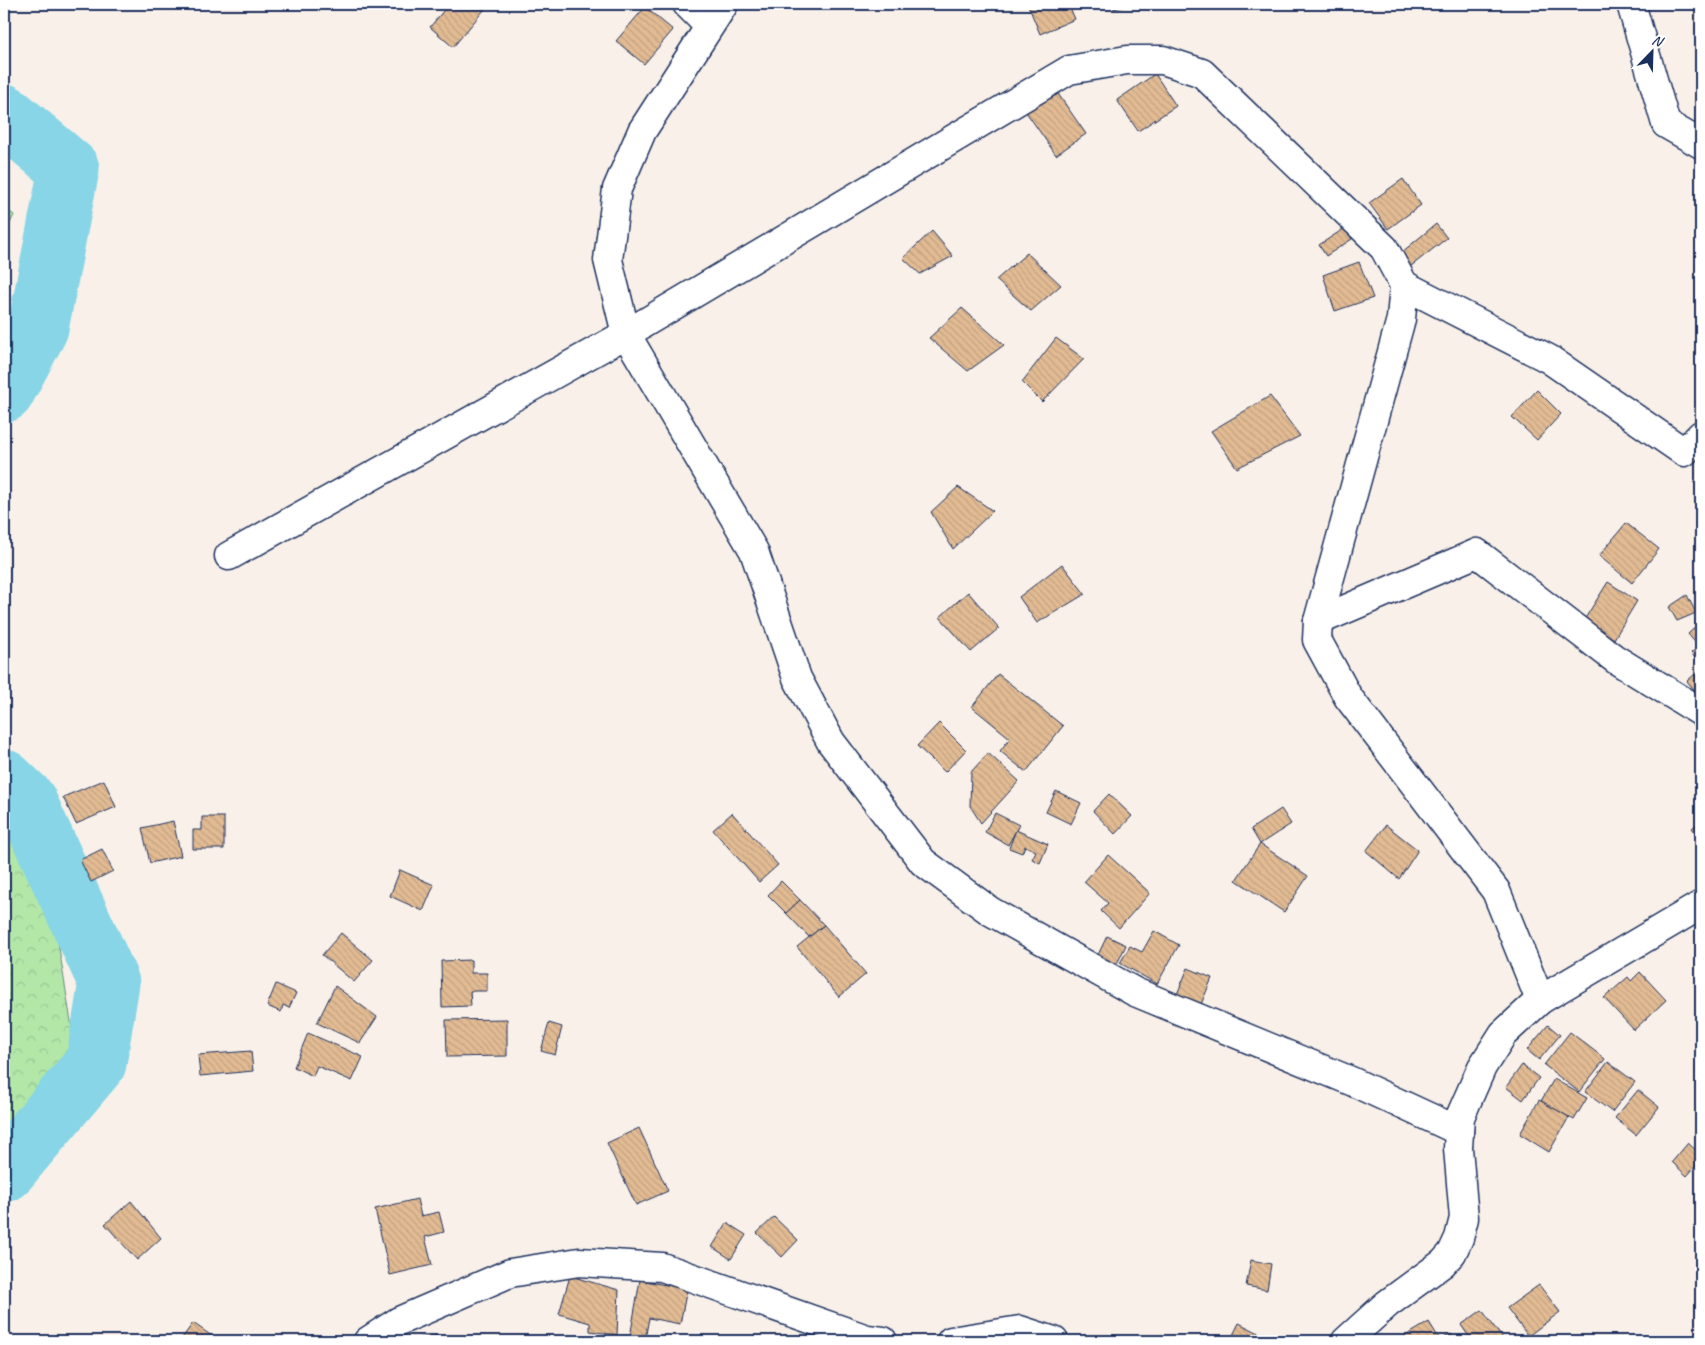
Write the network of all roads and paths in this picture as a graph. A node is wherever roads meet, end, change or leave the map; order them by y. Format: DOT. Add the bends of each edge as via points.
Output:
graph roads {
  1 [pos="686,4"];
  2 [pos="724,4"];
  3 [pos="1632,4"];
  4 [pos="710,26"];
  5 [pos="1701,144"];
  6 [pos="1404,285"];
  7 [pos="626,334"];
  8 [pos="1701,435"];
  9 [pos="228,556"];
  10 [pos="1318,621"];
  11 [pos="1701,712"];
  12 [pos="1701,906"];
  13 [pos="1540,1000"];
  14 [pos="1459,1131"];
  15 [pos="368,1341"];
  16 [pos="883,1341"];
  17 [pos="951,1341"];
  18 [pos="1054,1341"];
  19 [pos="1346,1341"];
  1 -- 4 [label="street"];
  2 -- 4 [label="street"];
  3 -- 5 [label="street" via="1666,124"];
  4 -- 7 [label="street" via="642,131 617,189 608,260"];
  6 -- 7 [label="street" via="1384,248 1202,73 1163,60 1128,60 1069,70"];
  6 -- 8 [label="street" via="1549,359 1684,452"];
  6 -- 10 [label="street" via="1401,319"];
  7 -- 9 [label="street"];
  7 -- 14 [label="street" via="754,551 796,678 831,742 923,862 990,911 1135,992 1352,1081"];
  10 -- 11 [label="street" via="1477,553 1615,659"];
  10 -- 13 [label="street" via="1317,640 1348,697 1496,891"];
  12 -- 13 [label="street"];
  13 -- 14 [label="street" via="1503,1034 1482,1067 1460,1117"];
  14 -- 19 [label="street" via="1464,1218 1452,1253"];
  15 -- 16 [label="street" via="399,1320 510,1273 579,1262 662,1267 867,1339"];
  17 -- 18 [label="street" via="1020,1330"];
}
